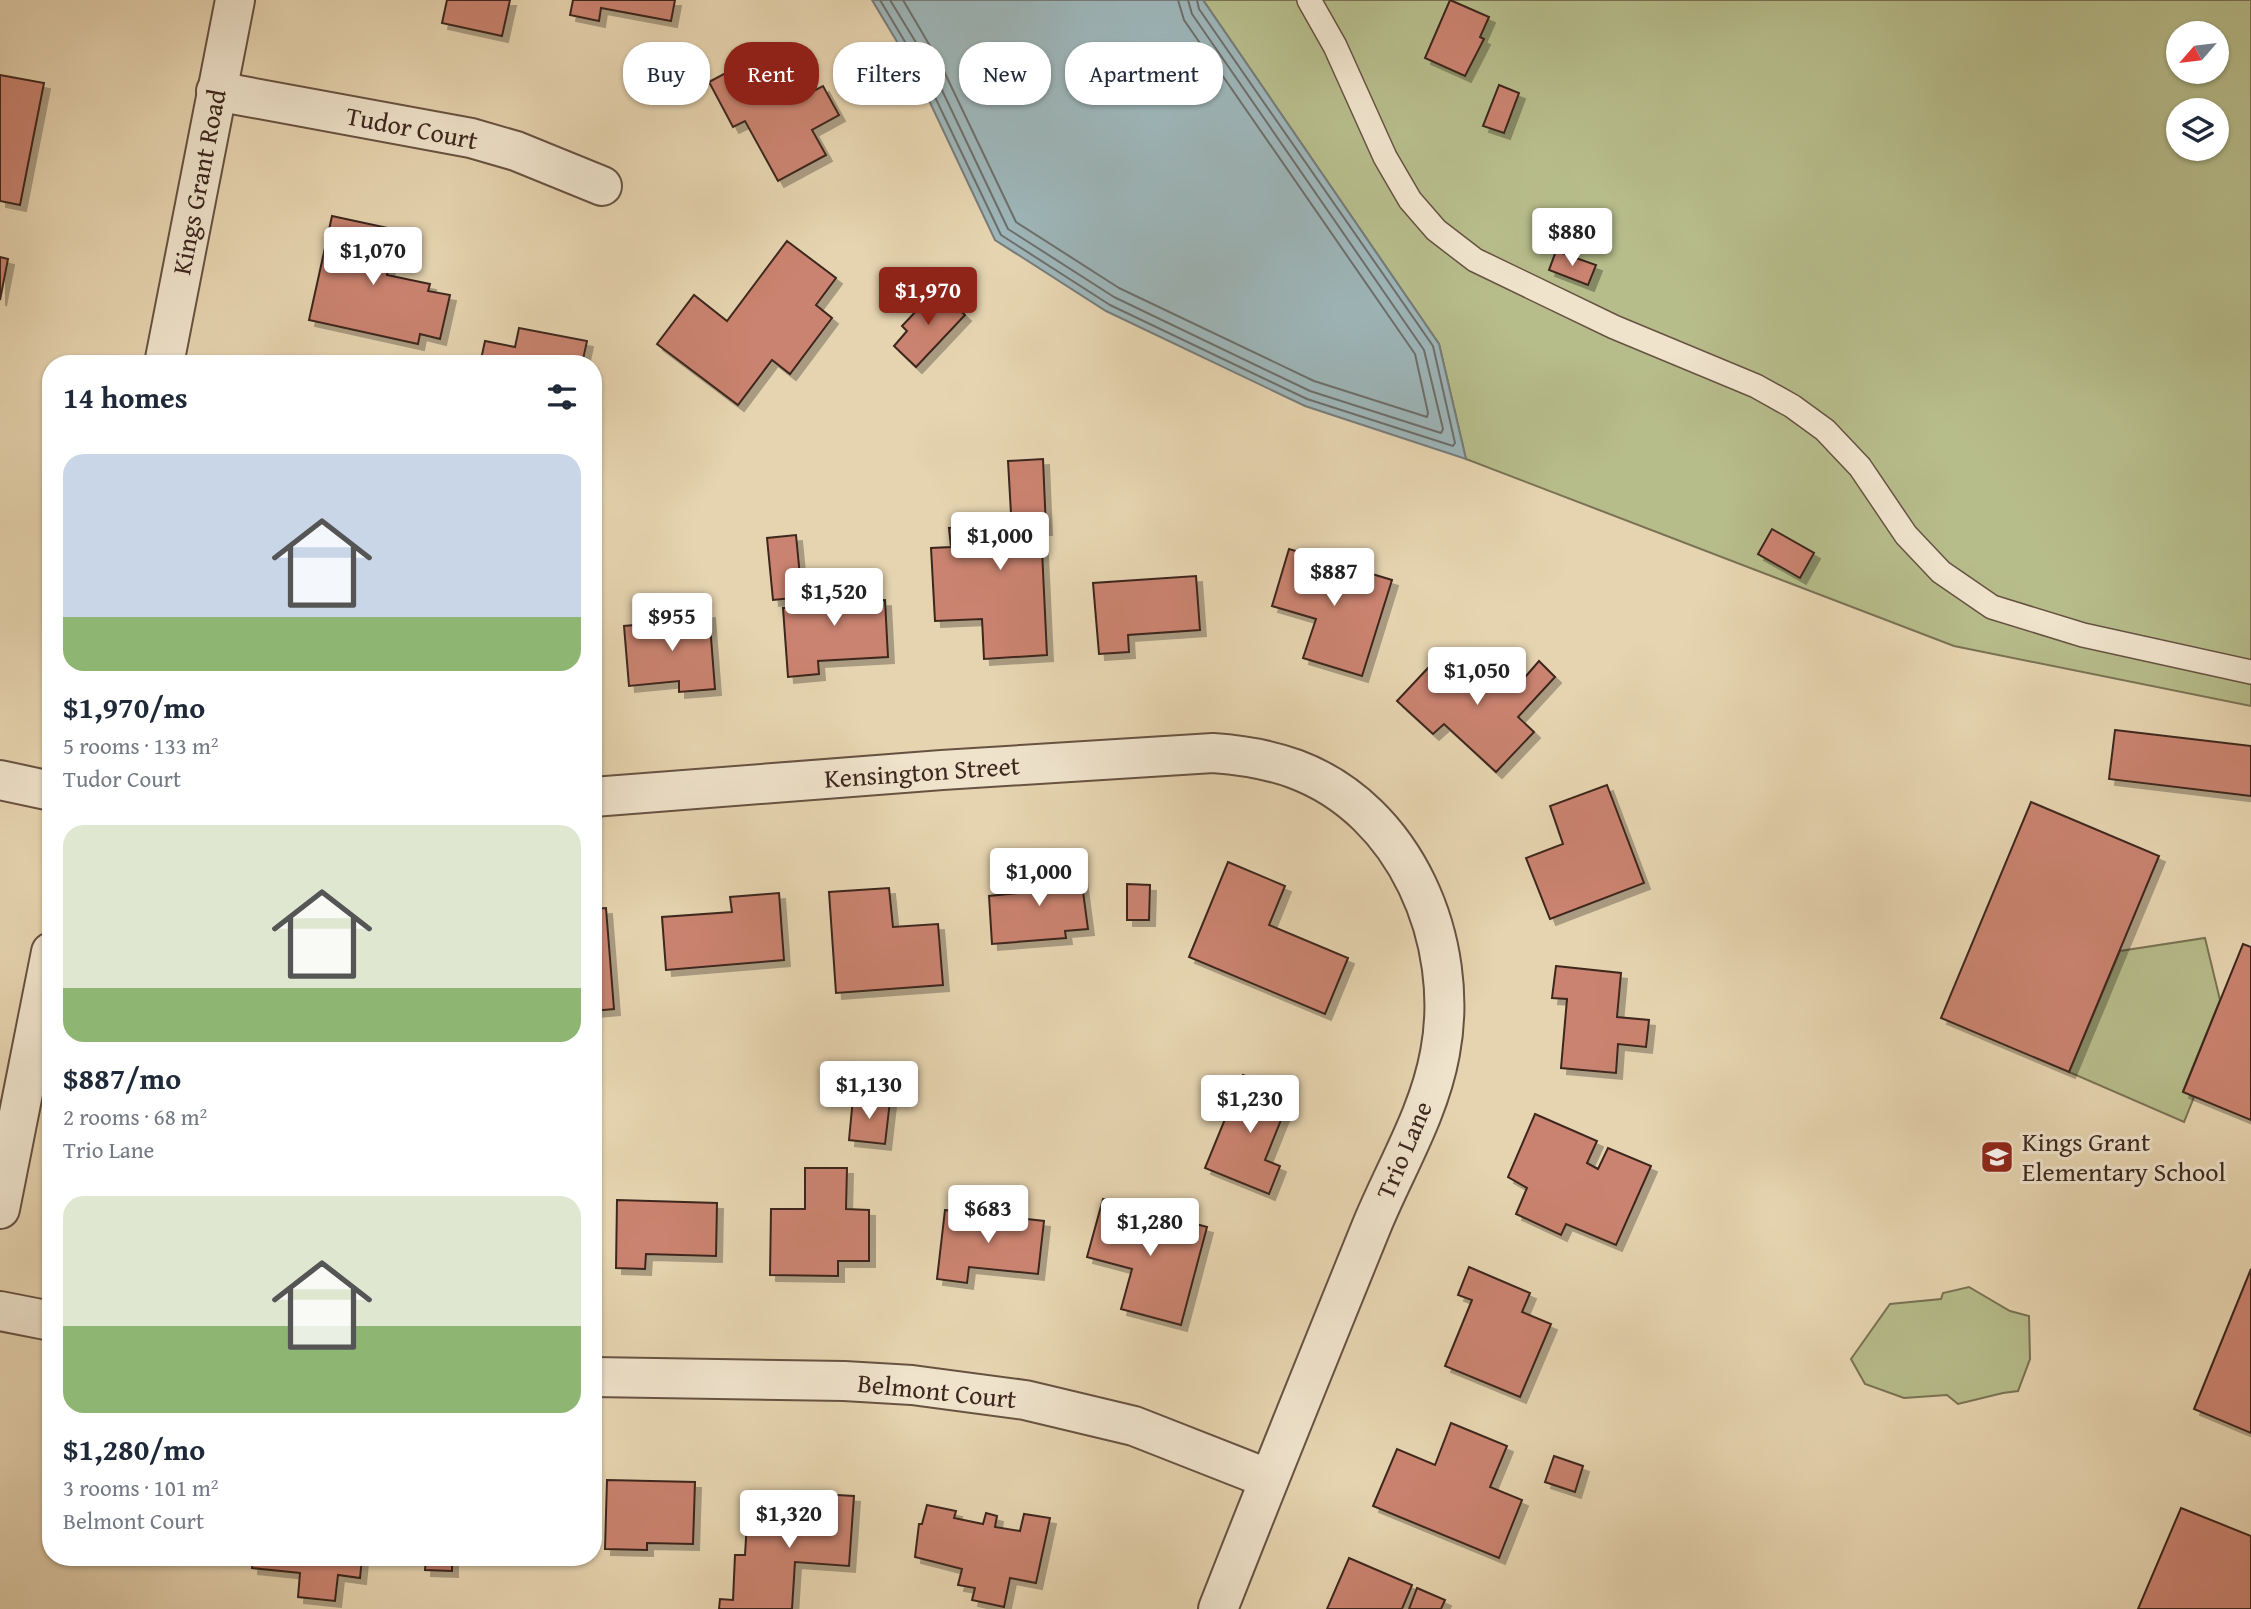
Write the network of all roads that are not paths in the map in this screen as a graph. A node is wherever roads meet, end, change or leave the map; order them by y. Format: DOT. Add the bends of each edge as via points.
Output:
graph roads {
  1 [pos="235,0"];
  2 [pos="1309,0"];
  3 [pos="216,91"];
  4 [pos="602,186"];
  5 [pos="166,355"];
  6 [pos="2251,672"];
  7 [pos="1251,756"];
  8 [pos="0,780"];
  9 [pos="42,789"];
  10 [pos="602,796"];
  11 [pos="42,997"];
  12 [pos="0,1209"];
  13 [pos="0,1311"];
  14 [pos="42,1319"];
  15 [pos="602,1377"];
  16 [pos="1269,1479"];
  17 [pos="1218,1609"];
  1 -- 3 [label="street, Kings Grant Road"];
  2 -- 6 [label="lane" via="1410,200 1436,230 1475,260 1792,406 1825,429 1860,467 1906,535 1941,572 1992,607 2083,635"];
  3 -- 4 [label="street, Tudor Court" via="471,138"];
  3 -- 5 [label="street, Kings Grant Road"];
  7 -- 10 [label="street, Kensington Street" via="1213,753"];
  7 -- 16 [label="street, Trio Lane" via="1297,770 1331,787 1369,817 1400,853 1423,896 1439,947 1445,1000 1441,1053 1427,1104 1382,1201"];
  8 -- 9 [label="street"];
  11 -- 12 [label="street"];
  13 -- 14 [label="street"];
  15 -- 16 [label="street, Belmont Court" via="845,1381 1025,1400 1134,1426"];
  16 -- 17 [label="street, Trio Lane"];
}
